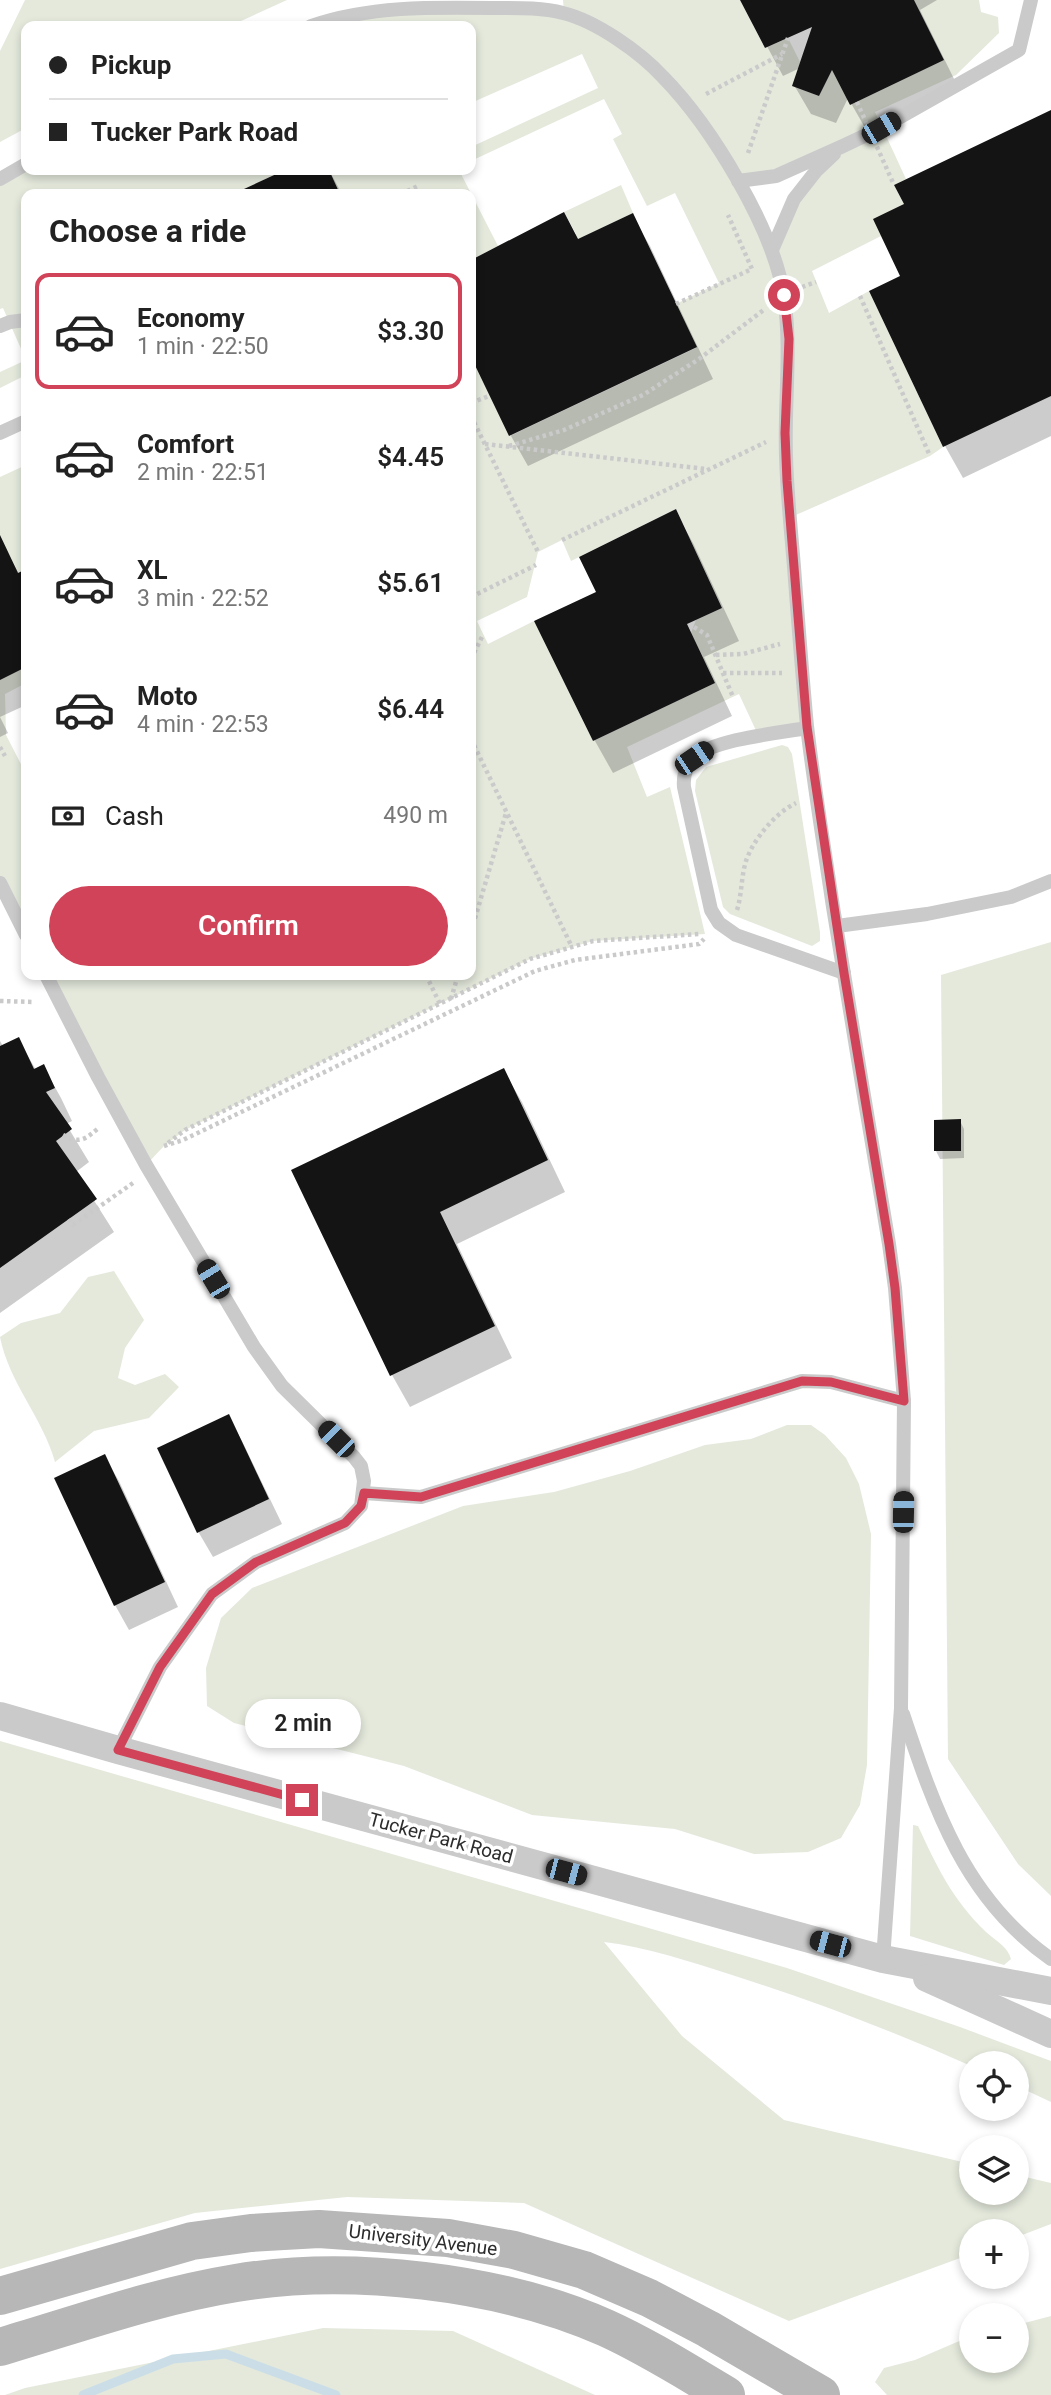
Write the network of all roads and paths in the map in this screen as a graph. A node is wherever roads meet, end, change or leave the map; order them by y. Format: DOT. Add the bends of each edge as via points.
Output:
graph roads {
  1 [pos="1031,0"];
  2 [pos="563,6"];
  3 [pos="326,21"];
  4 [pos="783,54"];
  5 [pos="858,102"];
  6 [pos="686,105"];
  7 [pos="843,146"];
  8 [pos="21,167"];
  9 [pos="0,179"];
  10 [pos="738,181"];
  11 [pos="894,185"];
  12 [pos="418,186"];
  13 [pos="412,189"];
  14 [pos="772,250"];
  15 [pos="816,282"];
  16 [pos="784,295"];
  17 [pos="860,296"];
  18 [pos="21,321"];
  19 [pos="0,326"];
  20 [pos="489,396"];
  21 [pos="476,401"];
  22 [pos="21,423"];
  23 [pos="476,426"];
  24 [pos="0,433"];
  25 [pos="785,433"];
  26 [pos="485,444"];
  27 [pos="509,446"];
  28 [pos="930,456"];
  29 [pos="709,469"];
  30 [pos="562,540"];
  31 [pos="538,552"];
  32 [pos="536,565"];
  33 [pos="476,595"];
  34 [pos="694,627"];
  35 [pos="483,635"];
  36 [pos="799,638"];
  37 [pos="476,649"];
  38 [pos="716,655"];
  39 [pos="723,673"];
  40 [pos="802,673"];
  41 [pos="733,697"];
  42 [pos="807,727"];
  43 [pos="0,747"];
  44 [pos="476,749"];
  45 [pos="5,757"];
  46 [pos="816,796"];
  47 [pos="506,812"];
  48 [pos="1051,881"];
  49 [pos="0,883"];
  50 [pos="476,915"];
  51 [pos="21,924"];
  52 [pos="723,925"];
  53 [pos="836,926"];
  54 [pos="571,946"];
  55 [pos="844,973"];
  56 [pos="49,980"];
  57 [pos="428,980"];
  58 [pos="457,980"];
  59 [pos="451,999"];
  60 [pos="0,1001"];
  61 [pos="60,1002"];
  62 [pos="440,1004"];
  63 [pos="91,1134"];
  64 [pos="63,1135"];
  65 [pos="164,1146"];
  66 [pos="146,1165"];
  67 [pos="69,1219"];
  68 [pos="904,1401"];
  69 [pos="364,1493"];
  70 [pos="901,1708"];
  71 [pos="0,1716"];
  72 [pos="118,1750"];
  73 [pos="883,1959"];
  74 [pos="1051,1959"];
  75 [pos="1051,1991"];
  76 [pos="1051,2034"];
  77 [pos="0,2296"];
  78 [pos="0,2347"];
  79 [pos="726,2395"];
  80 [pos="821,2395"];
  1 -- 7 [label="lane" via="1019,50"];
  2 -- 3 [label="lane" via="428,8"];
  2 -- 6 [label="lane" via="638,55"];
  4 -- 6 [label="path"];
  5 -- 11 [label="path, bridge"];
  6 -- 10 [label="lane"];
  7 -- 10 [label="lane" via="776,176"];
  7 -- 14 [label="lane" via="794,199"];
  8 -- 9 [label="lane"];
  10 -- 14 [label="lane"];
  12 -- 13 [label="path"];
  14 -- 16 [label="lane"];
  15 -- 16 [label="path"];
  16 -- 25 [label="lane" via="789,339"];
  16 -- 27 [label="path" via="643,395 564,430"];
  17 -- 28 [label="path"];
  18 -- 19 [label="lane"];
  20 -- 21 [label="path"];
  22 -- 24 [label="lane"];
  23 -- 26 [label="path"];
  25 -- 29 [label="path"];
  25 -- 36 [label="lane"];
  26 -- 27 [label="path"];
  26 -- 31 [label="path"];
  27 -- 29 [label="path"];
  29 -- 30 [label="path"];
  32 -- 33 [label="path"];
  34 -- 38 [label="path" via="707,635"];
  35 -- 37 [label="path"];
  36 -- 38 [label="path" via="743,654"];
  36 -- 40 [label="lane"];
  38 -- 39 [label="path"];
  39 -- 40 [label="path"];
  39 -- 41 [label="path"];
  40 -- 42 [label="lane"];
  42 -- 46 [label="lane"];
  42 -- 52 [label="lane" via="706,750 683,774 711,910"];
  43 -- 45 [label="path"];
  44 -- 47 [label="path"];
  46 -- 52 [label="path" via="784,810 754,845 746,861 736,912"];
  46 -- 53 [label="lane"];
  47 -- 50 [label="path"];
  47 -- 54 [label="path"];
  48 -- 53 [label="lane" via="1011,897"];
  49 -- 51 [label="lane"];
  52 -- 55 [label="lane" via="736,935"];
  53 -- 55 [label="lane"];
  54 -- 59 [label="path" via="530,959"];
  54 -- 65 [label="path" via="707,936 699,944 575,960 535,971"];
  55 -- 68 [label="lane" via="895,1288"];
  56 -- 61 [label="lane"];
  57 -- 62 [label="path"];
  58 -- 59 [label="path"];
  59 -- 62 [label="path"];
  60 -- 61 [label="path"];
  61 -- 66 [label="lane"];
  62 -- 65 [label="path" via="185,1130"];
  63 -- 64 [label="path" via="74,1141"];
  65 -- 66 [label="path"];
  66 -- 67 [label="path" via="134,1182 73,1225"];
  66 -- 69 [label="lane" via="254,1347 282,1386 361,1466"];
  68 -- 69 [label="lane" via="831,1382 802,1381 421,1497"];
  68 -- 70 [label="lane"];
  69 -- 72 [label="lane" via="361,1506 345,1523 256,1562 212,1594 160,1667"];
  70 -- 73 [label="lane"];
  70 -- 74 [label="lane" via="922,1773 967,1872 1022,1936"];
  71 -- 72 [label="street, Tucker Park Road"];
  72 -- 73 [label="street, Tucker Park Road"];
  73 -- 75 [label="street, Tucker Park Road"];
  73 -- 76 [label="street, Tucker Park Road"];
  77 -- 80 [label="main road, University Avenue" via="192,2241 251,2232 319,2229 448,2238 514,2250 595,2275 708,2329"];
  78 -- 79 [label="main road, University Avenue" via="236,2283 300,2275 430,2281 557,2309 606,2328"];
}
